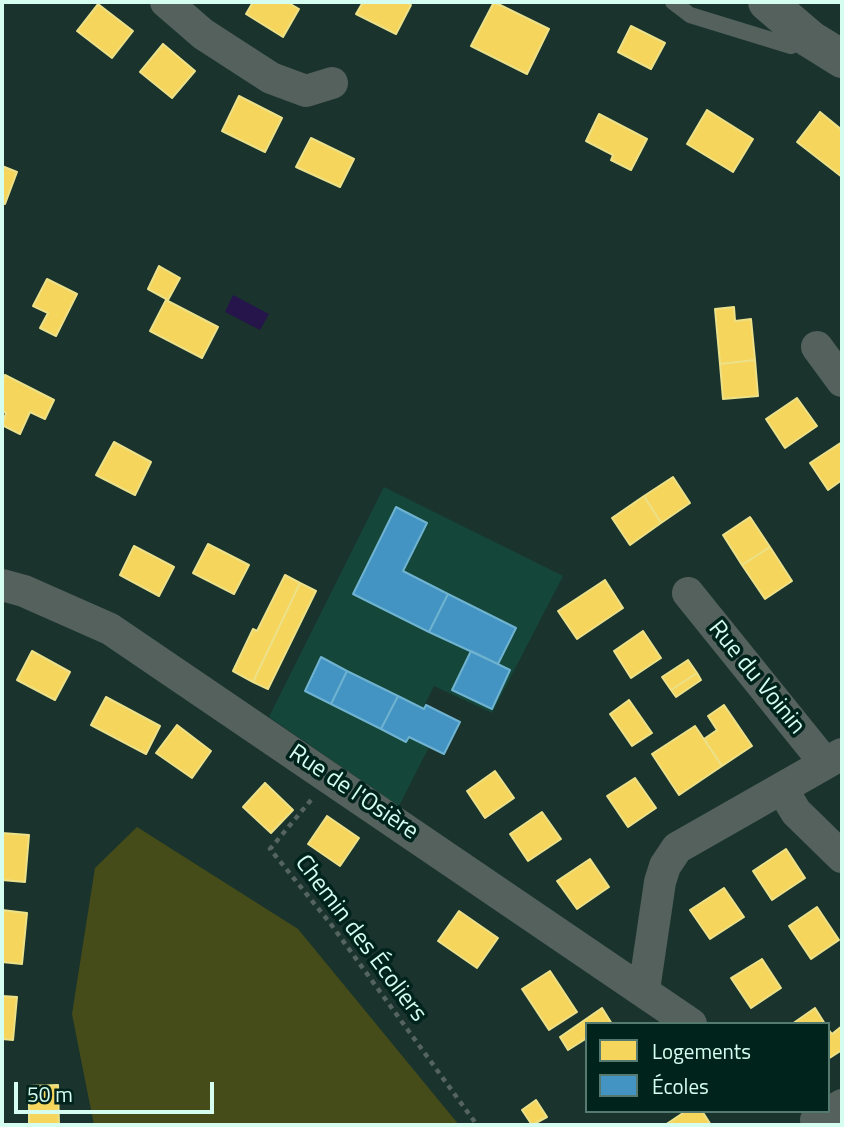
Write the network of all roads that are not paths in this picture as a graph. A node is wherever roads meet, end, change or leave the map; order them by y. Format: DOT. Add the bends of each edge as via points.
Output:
graph roads {
  1 [pos="166,2"];
  2 [pos="673,2"];
  3 [pos="767,2"];
  4 [pos="810,38"];
  5 [pos="842,59"];
  6 [pos="332,83"];
  7 [pos="817,347"];
  8 [pos="842,382"];
  9 [pos="2,585"];
  10 [pos="688,593"];
  11 [pos="834,759"];
  12 [pos="782,789"];
  13 [pos="842,857"];
  14 [pos="644,990"];
  15 [pos="688,1022"];
  1 -- 6 [label="street" via="203,34 271,78 306,91"];
  2 -- 4 [label="lane" via="690,15 791,46"];
  3 -- 4 [label="street"];
  4 -- 5 [label="street"];
  7 -- 8 [label="street"];
  9 -- 14 [label="street, Rue de l'Osière" via="110,629"];
  10 -- 11 [label="street, Rue du Voinin"];
  11 -- 12 [label="street"];
  12 -- 13 [label="street" via="796,812"];
  12 -- 14 [label="street" via="677,848 660,882"];
  14 -- 15 [label="street, Rue de l'Osière"];
}
